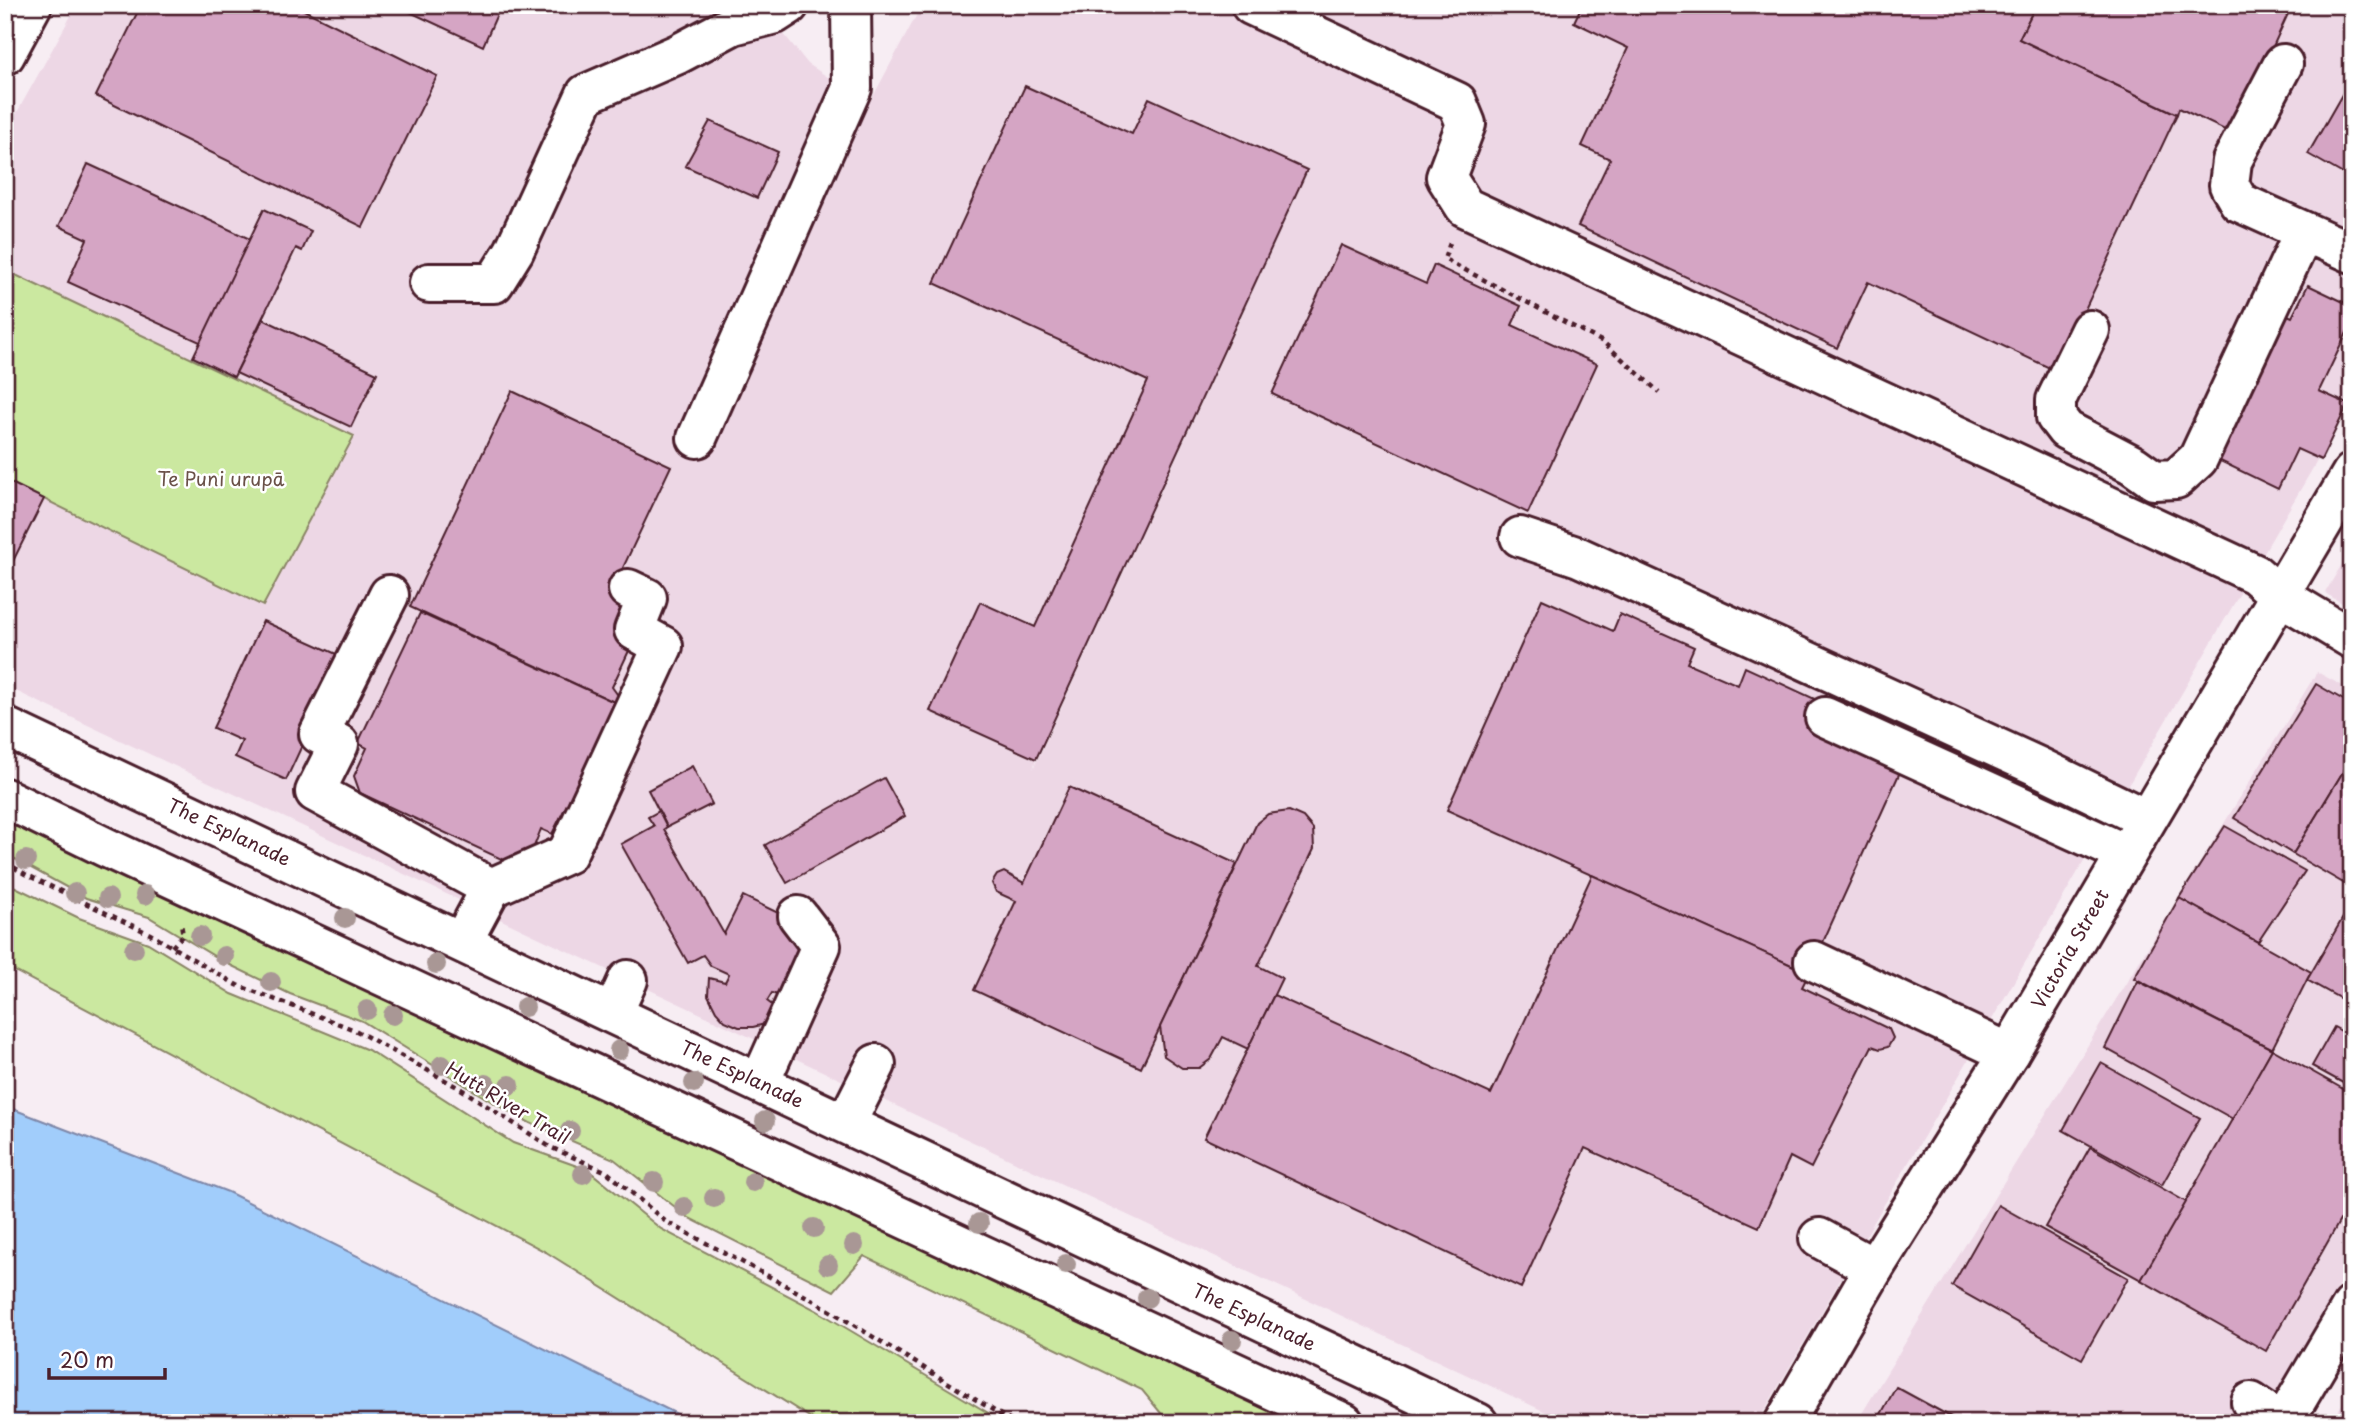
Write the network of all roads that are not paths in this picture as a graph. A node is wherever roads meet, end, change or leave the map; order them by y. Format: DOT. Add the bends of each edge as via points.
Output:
graph roads {
  1 [pos="32,5"];
  2 [pos="789,5"];
  3 [pos="851,5"];
  4 [pos="1251,5"];
  5 [pos="5,55"];
  6 [pos="2283,64"];
  7 [pos="2304,232"];
  8 [pos="2352,253"];
  9 [pos="429,283"];
  10 [pos="2090,330"];
  11 [pos="696,438"];
  12 [pos="2352,473"];
  13 [pos="1520,537"];
  14 [pos="628,589"];
  15 [pos="389,595"];
  16 [pos="2279,595"];
  17 [pos="2352,639"];
  18 [pos="1825,717"];
  19 [pos="5,727"];
  20 [pos="5,798"];
  21 [pos="2147,819"];
  22 [pos="2126,854"];
  23 [pos="491,888"];
  24 [pos="797,916"];
  25 [pos="462,942"];
  26 [pos="1814,961"];
  27 [pos="2009,1053"];
  28 [pos="876,1064"];
  29 [pos="760,1082"];
  30 [pos="846,1123"];
  31 [pos="1819,1238"];
  32 [pos="1874,1268"];
  33 [pos="2352,1306"];
  34 [pos="2250,1402"];
  35 [pos="1344,1423"];
  36 [pos="1478,1423"];
  37 [pos="1784,1423"];
  38 [pos="2283,1423"];
  1 -- 5 [label="main road"];
  2 -- 9 [label="main road" via="733,25 586,94 495,283"];
  3 -- 11 [label="main road" via="852,88"];
  4 -- 16 [label="main road" via="1457,102 1466,124 1446,177 1465,207 2255,573"];
  6 -- 7 [label="main road" via="2232,161 2229,185 2239,202"];
  7 -- 8 [label="main road"];
  7 -- 10 [label="main road" via="2199,459 2176,479 2154,480 2066,430 2056,417 2056,400"];
  12 -- 16 [label="main road, Victoria Street"];
  13 -- 21 [label="main road" via="1579,557"];
  14 -- 23 [label="main road" via="647,598 634,630 663,646 567,854"];
  15 -- 23 [label="main road" via="320,734 339,744 315,792"];
  16 -- 17 [label="main road"];
  16 -- 21 [label="main road, Victoria Street"];
  18 -- 22 [label="main road"];
  19 -- 25 [label="main road, The Esplanade"];
  20 -- 35 [label="main road"];
  21 -- 22 [label="main road, Victoria Street"];
  22 -- 27 [label="main road, Victoria Street"];
  23 -- 25 [label="main road"];
  24 -- 29 [label="main road" via="821,946"];
  25 -- 29 [label="main road, The Esplanade" via="621,996"];
  26 -- 27 [label="main road"];
  27 -- 32 [label="main road, Victoria Street"];
  28 -- 30 [label="main road"];
  29 -- 30 [label="main road, The Esplanade"];
  30 -- 36 [label="main road, The Esplanade"];
  31 -- 32 [label="main road"];
  32 -- 37 [label="main road, Victoria Street"];
  33 -- 38 [label="main road"];
  34 -- 38 [label="main road"];
}
